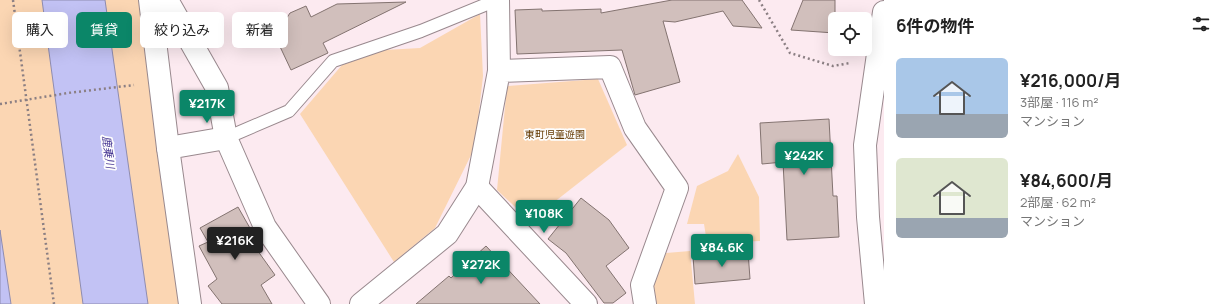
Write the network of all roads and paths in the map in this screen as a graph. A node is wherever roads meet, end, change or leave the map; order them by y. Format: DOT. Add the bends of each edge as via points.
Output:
graph roads {
  1 [pos="13,0"];
  2 [pos="150,0"];
  3 [pos="167,0"];
  4 [pos="497,0"];
  5 [pos="759,0"];
  6 [pos="884,12"];
  7 [pos="877,58"];
  8 [pos="499,71"];
  9 [pos="160,83"];
  10 [pos="27,99"];
  11 [pos="0,104"];
  12 [pos="226,138"];
  13 [pos="168,148"];
  14 [pos="476,188"];
  15 [pos="366,302"];
  16 [pos="54,304"];
  17 [pos="190,304"];
  18 [pos="319,304"];
  19 [pos="586,304"];
  20 [pos="645,304"];
  21 [pos="876,304"];
  1 -- 10 [label="path"];
  2 -- 9 [label="street"];
  3 -- 12 [label="street" via="217,88"];
  4 -- 8 [label="street"];
  4 -- 12 [label="lane" via="421,31 333,61 289,111"];
  5 -- 7 [label="path" via="790,53 833,66"];
  6 -- 7 [label="street"];
  7 -- 21 [label="street" via="864,145"];
  8 -- 14 [label="street"];
  8 -- 20 [label="street" via="610,67 635,128 677,188 642,285"];
  9 -- 10 [label="path"];
  9 -- 13 [label="street"];
  10 -- 11 [label="path"];
  10 -- 16 [label="path"];
  12 -- 13 [label="street"];
  12 -- 18 [label="street" via="265,228"];
  13 -- 17 [label="street"];
  14 -- 15 [label="street" via="447,234"];
  14 -- 19 [label="street"];
}
